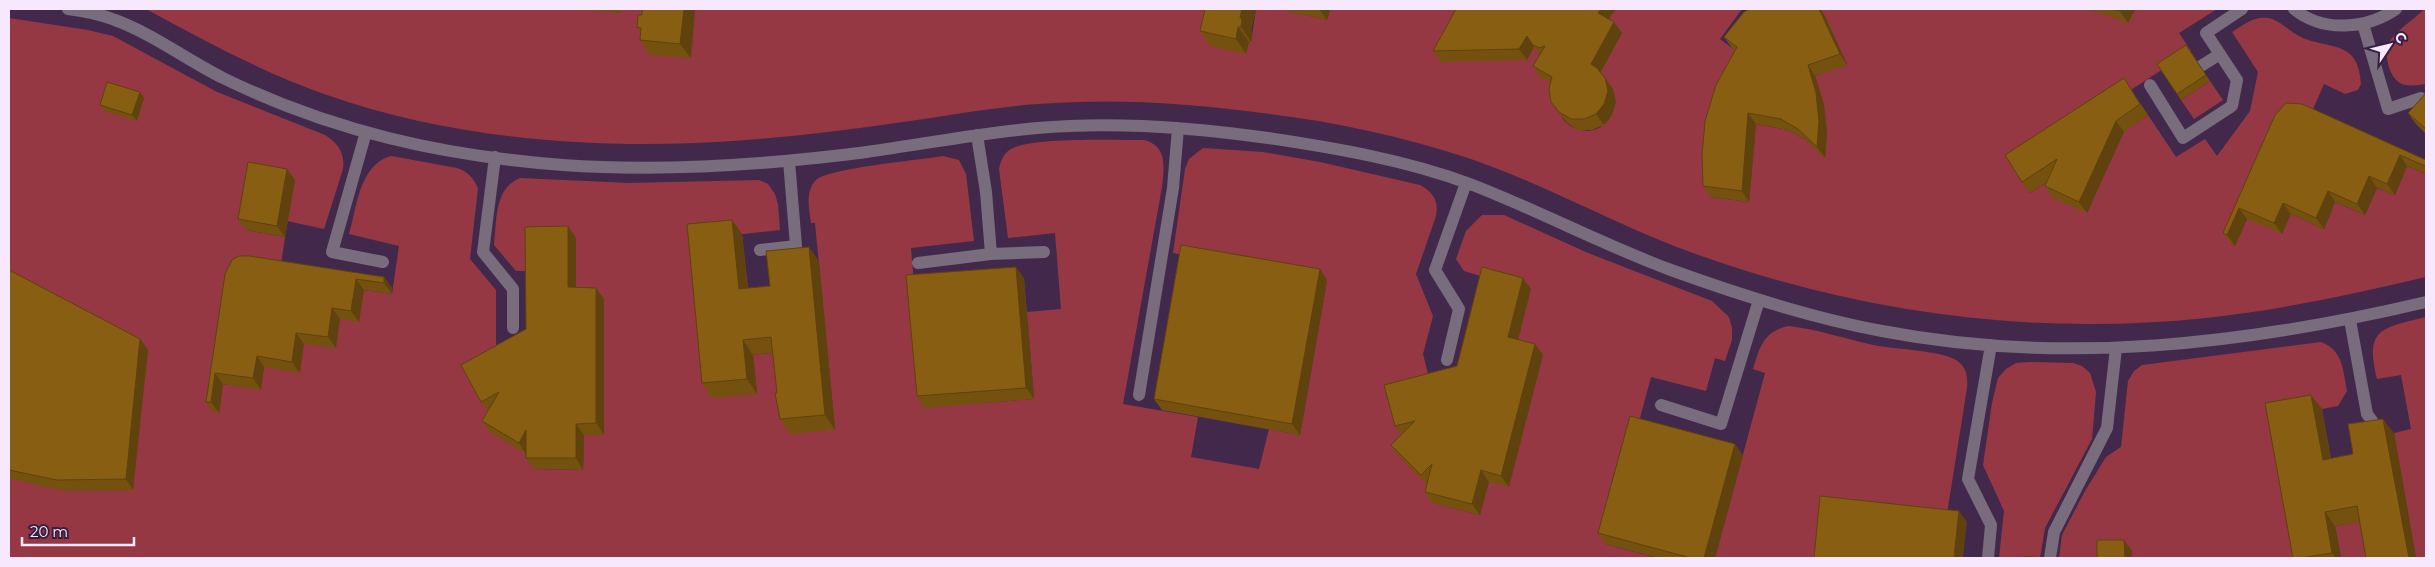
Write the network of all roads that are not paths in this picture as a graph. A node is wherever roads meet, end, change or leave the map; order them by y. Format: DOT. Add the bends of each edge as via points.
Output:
graph roads {
  1 [pos="68,9"];
  2 [pos="98,9"];
  3 [pos="2242,9"];
  4 [pos="2294,9"];
  5 [pos="2396,9"];
  6 [pos="119,21"];
  7 [pos="2363,24"];
  8 [pos="2220,54"];
  9 [pos="2200,66"];
  10 [pos="2150,85"];
  11 [pos="2426,103"];
  12 [pos="1178,128"];
  13 [pos="366,132"];
  14 [pos="977,135"];
  15 [pos="495,157"];
  16 [pos="789,161"];
  17 [pos="1466,183"];
  18 [pos="760,250"];
  19 [pos="1044,252"];
  20 [pos="992,254"];
  21 [pos="383,262"];
  22 [pos="918,264"];
  23 [pos="513,289"];
  24 [pos="527,289"];
  25 [pos="1759,300"];
  26 [pos="2426,302"];
  27 [pos="1459,309"];
  28 [pos="1474,312"];
  29 [pos="2350,320"];
  30 [pos="512,328"];
  31 [pos="1991,345"];
  32 [pos="2116,348"];
  33 [pos="1447,360"];
  34 [pos="1139,395"];
  35 [pos="1661,405"];
  36 [pos="2376,436"];
  37 [pos="1988,558"];
  38 [pos="2050,558"];
  1 -- 6 [label="street"];
  2 -- 6 [label="street"];
  3 -- 8 [label="street" via="2206,33"];
  4 -- 7 [label="street" via="2318,22 2341,26"];
  5 -- 7 [label="street"];
  6 -- 13 [label="street" via="223,78 320,118"];
  7 -- 11 [label="street" via="2388,109 2421,98"];
  8 -- 9 [label="street"];
  8 -- 10 [label="street" via="2237,80 2232,106 2184,138"];
  12 -- 14 [label="street" via="1093,125"];
  12 -- 17 [label="street" via="1323,147 1402,164"];
  12 -- 34 [label="street" via="1173,188"];
  13 -- 15 [label="street" via="434,150"];
  13 -- 21 [label="street" via="332,252"];
  14 -- 16 [label="street"];
  14 -- 20 [label="street"];
  15 -- 16 [label="street" via="629,168"];
  15 -- 23 [label="street" via="484,252"];
  16 -- 18 [label="street" via="796,250"];
  17 -- 25 [label="street" via="1666,268"];
  17 -- 27 [label="street" via="1436,270"];
  19 -- 20 [label="street"];
  20 -- 22 [label="street"];
  23 -- 24 [label="street"];
  23 -- 30 [label="street"];
  25 -- 31 [label="street" via="1881,331"];
  25 -- 35 [label="street" via="1721,424"];
  26 -- 29 [label="street"];
  27 -- 28 [label="street"];
  27 -- 33 [label="street"];
  29 -- 32 [label="street" via="2213,342"];
  29 -- 36 [label="street" via="2367,414 2373,422"];
  31 -- 32 [label="street"];
  31 -- 37 [label="street" via="1968,479 1991,525"];
  32 -- 38 [label="street" via="2107,428 2054,532"];
}
